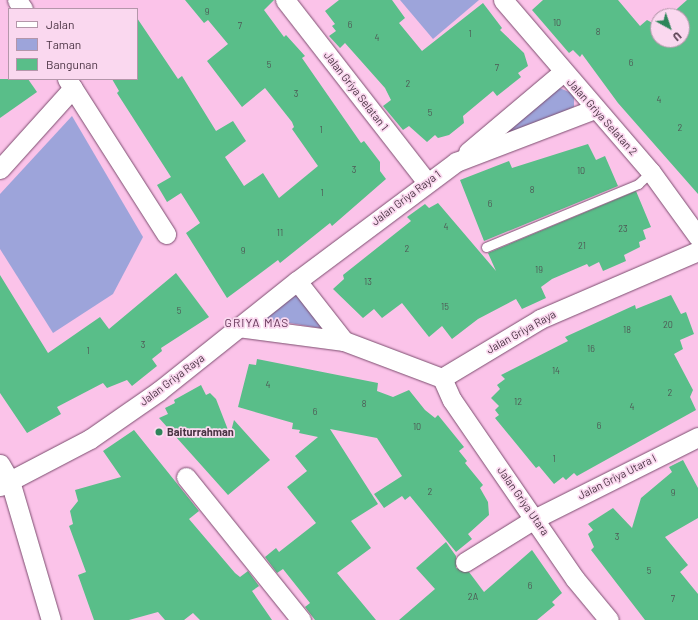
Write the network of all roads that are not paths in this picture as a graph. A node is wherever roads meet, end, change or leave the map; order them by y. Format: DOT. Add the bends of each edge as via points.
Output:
graph roads {
  1 [pos="285,0"];
  2 [pos="502,0"];
  3 [pos="563,72"];
  4 [pos="70,83"];
  5 [pos="595,109"];
  6 [pos="456,162"];
  7 [pos="0,168"];
  8 [pos="652,172"];
  9 [pos="426,181"];
  10 [pos="166,234"];
  11 [pos="698,237"];
  12 [pos="486,247"];
  13 [pos="698,251"];
  14 [pos="297,281"];
  15 [pos="238,327"];
  16 [pos="344,341"];
  17 [pos="442,378"];
  18 [pos="698,437"];
  19 [pos="0,464"];
  20 [pos="186,477"];
  21 [pos="5,483"];
  22 [pos="536,518"];
  23 [pos="464,562"];
  24 [pos="592,600"];
  25 [pos="51,620"];
  26 [pos="301,620"];
  27 [pos="592,620"];
  28 [pos="609,620"];
  1 -- 9 [label="street, Jalan Griya Selatan 1"];
  2 -- 3 [label="street, Jalan Griya Selatan 2"];
  3 -- 5 [label="street, Jalan Griya Selatan 2"];
  3 -- 6 [label="street"];
  4 -- 7 [label="street"];
  4 -- 10 [label="street"];
  5 -- 6 [label="street, Jalan Griya Raya 1"];
  5 -- 8 [label="street, Jalan Griya Selatan 2"];
  6 -- 9 [label="street, Jalan Griya Raya 1"];
  8 -- 11 [label="street, Jalan Griya Selatan 2"];
  8 -- 12 [label="lane" via="638,184"];
  9 -- 14 [label="street, Jalan Griya Raya 1"];
  13 -- 17 [label="street, Jalan Griya Raya" via="540,319"];
  14 -- 15 [label="street, Jalan Griya Raya 1"];
  14 -- 16 [label="street"];
  15 -- 16 [label="street"];
  15 -- 21 [label="street, Jalan Griya Raya" via="158,391 90,439"];
  16 -- 17 [label="street"];
  17 -- 22 [label="street, Jalan Griya Utara" via="452,400"];
  18 -- 22 [label="street, Jalan Griya Utara I"];
  19 -- 21 [label="street"];
  20 -- 26 [label="street"];
  21 -- 25 [label="street"];
  22 -- 23 [label="street, Jalan Griya Utara I"];
  22 -- 24 [label="street, Jalan Griya Utara"];
  24 -- 27 [label="street"];
  24 -- 28 [label="street, Jalan Griya Utara"];
}
